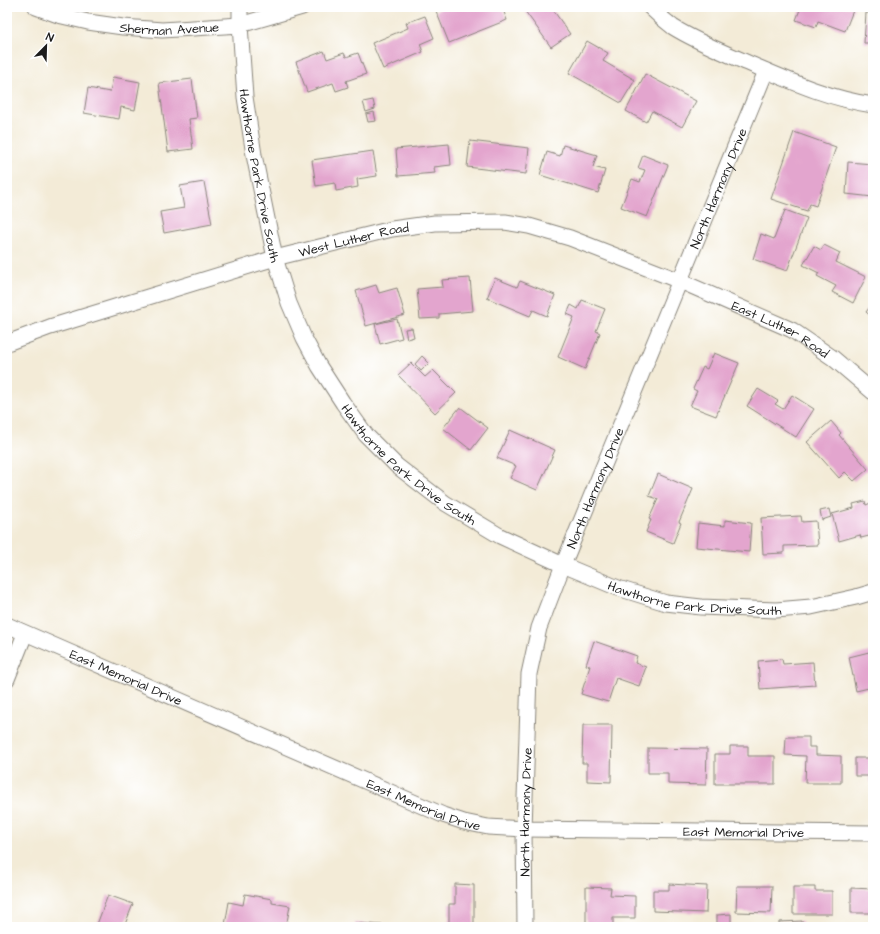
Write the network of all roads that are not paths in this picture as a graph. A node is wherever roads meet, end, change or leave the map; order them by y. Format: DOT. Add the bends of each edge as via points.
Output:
graph roads {
  1 [pos="36,7"];
  2 [pos="240,7"];
  3 [pos="302,7"];
  4 [pos="650,7"];
  5 [pos="240,25"];
  6 [pos="766,71"];
  7 [pos="873,105"];
  8 [pos="275,258"];
  9 [pos="680,281"];
  10 [pos="7,343"];
  11 [pos="873,392"];
  12 [pos="563,566"];
  13 [pos="873,592"];
  14 [pos="7,626"];
  15 [pos="25,634"];
  16 [pos="7,679"];
  17 [pos="524,829"];
  18 [pos="873,833"];
  19 [pos="525,927"];
  1 -- 5 [label="street, Sherman Avenue" via="88,22 122,27 162,30"];
  2 -- 5 [label="street, Hawthorne Park Drive South"];
  3 -- 5 [label="street, Sherman Avenue"];
  4 -- 6 [label="street" via="660,17 688,35"];
  5 -- 8 [label="street, Hawthorne Park Drive South" via="245,97"];
  6 -- 7 [label="street" via="816,91"];
  6 -- 9 [label="street, North Harmony Drive"];
  8 -- 9 [label="street, West Luther Road" via="392,229 435,223 505,222 570,238"];
  8 -- 10 [label="street, West Luther Road" via="50,327"];
  8 -- 12 [label="street, Hawthorne Park Drive South" via="289,303 304,338 319,366 366,435 397,466 445,503 500,536"];
  9 -- 11 [label="street, East Luther Road" via="792,330 833,358"];
  9 -- 12 [label="street, North Harmony Drive"];
  12 -- 13 [label="street, Hawthorne Park Drive South" via="618,588 666,603 701,607 776,610 812,607"];
  12 -- 17 [label="street, North Harmony Drive" via="539,628 529,674"];
  14 -- 15 [label="street, East Memorial Drive"];
  15 -- 16 [label="street"];
  15 -- 17 [label="street, East Memorial Drive" via="443,815 488,827"];
  17 -- 18 [label="street, East Memorial Drive"];
  17 -- 19 [label="street, North Harmony Drive"];
}
